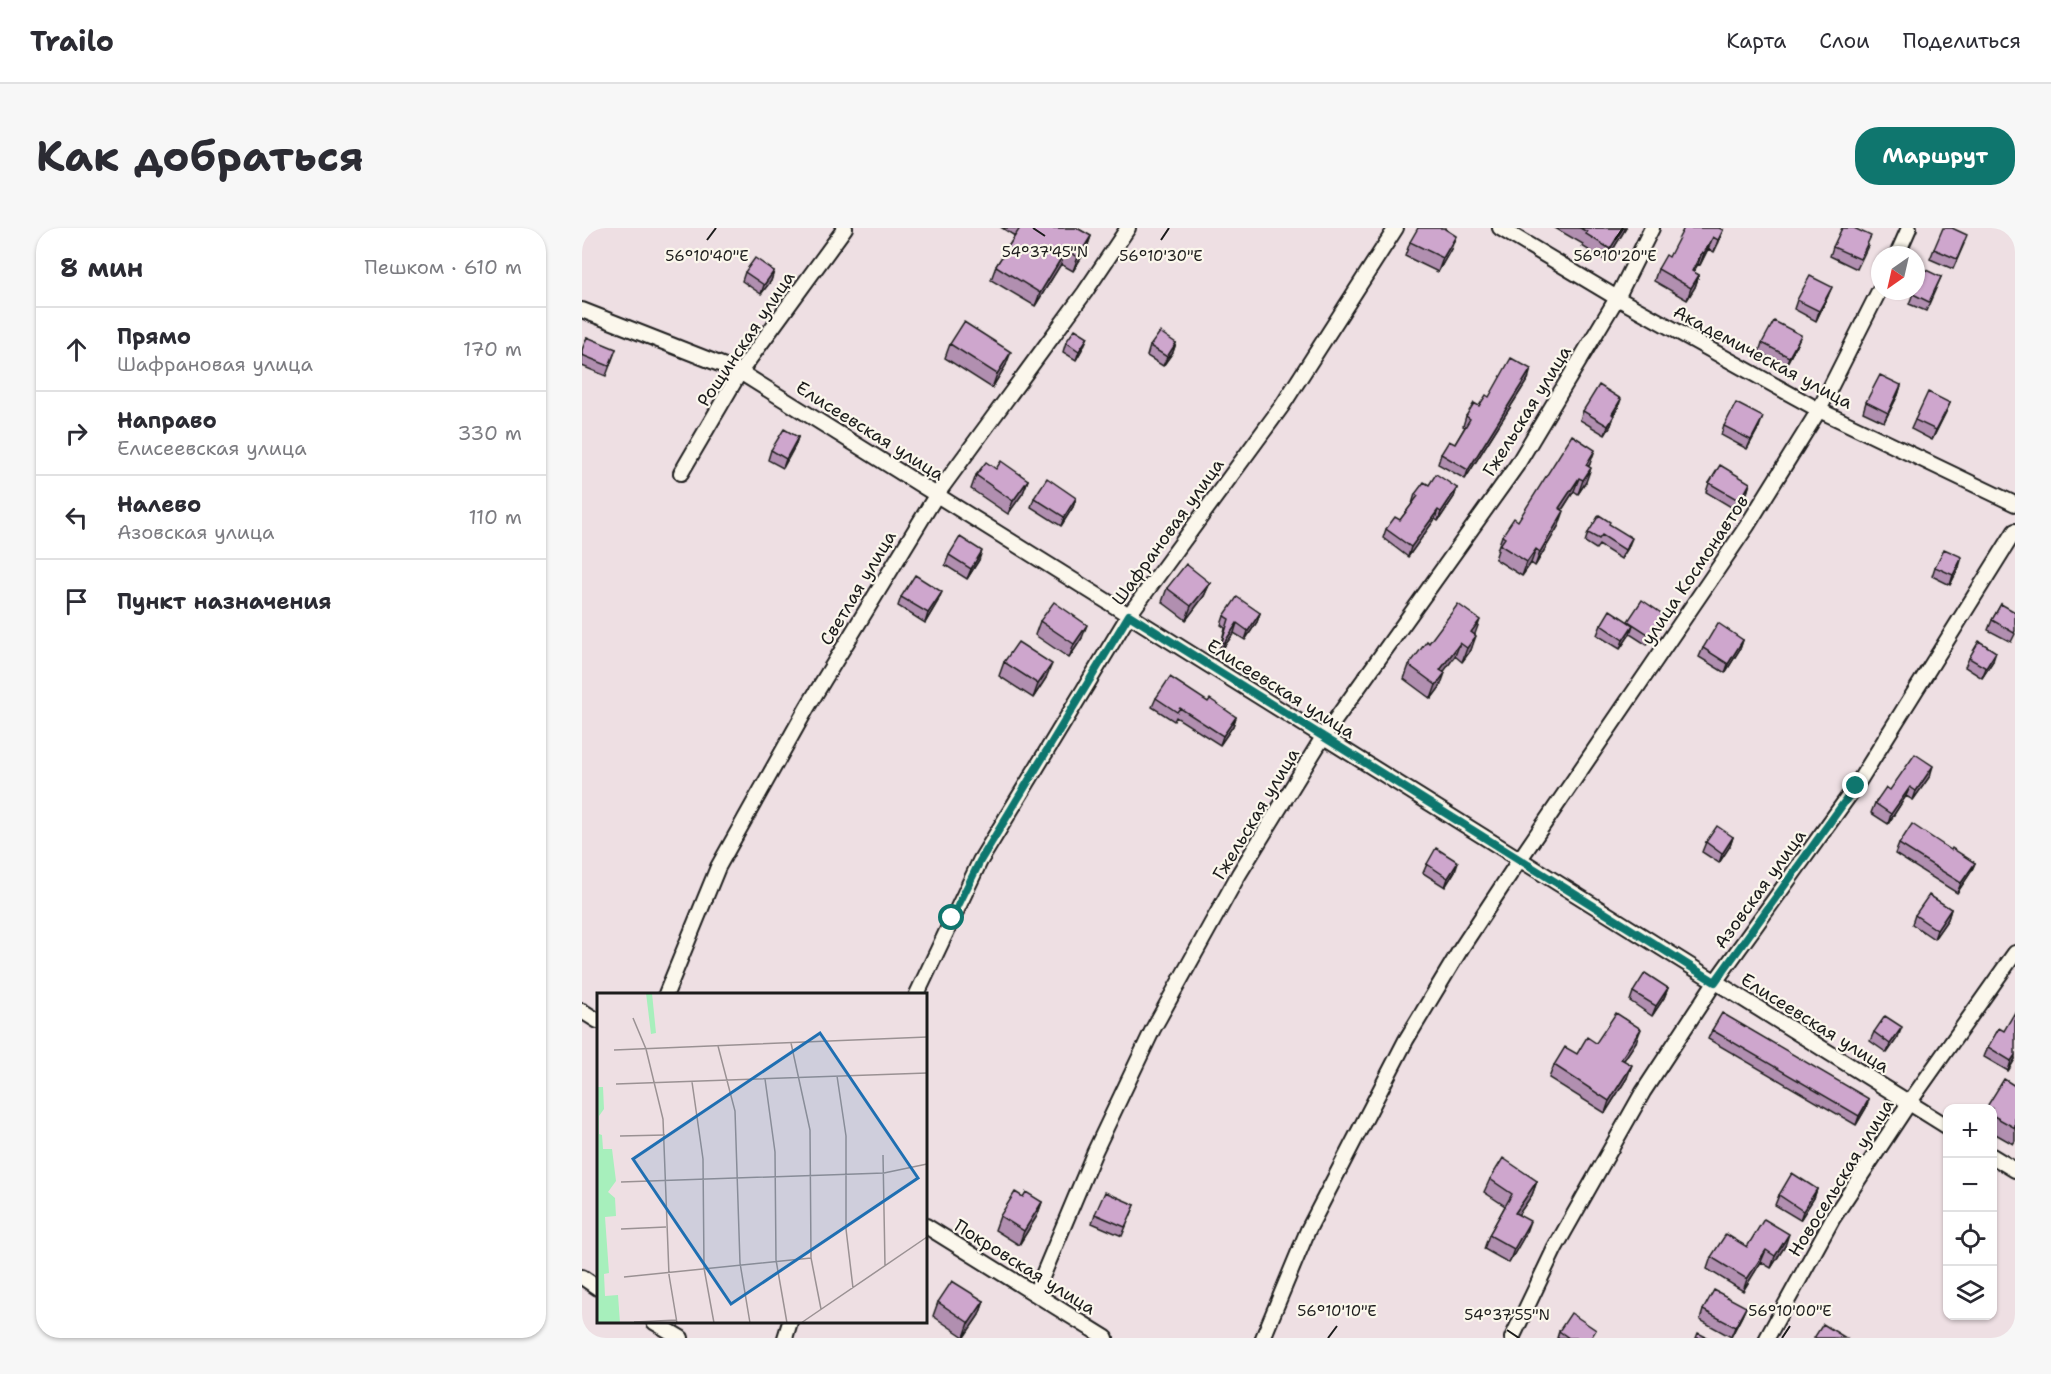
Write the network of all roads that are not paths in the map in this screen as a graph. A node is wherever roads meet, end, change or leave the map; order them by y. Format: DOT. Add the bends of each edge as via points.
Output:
graph roads {
  1 [pos="845,228"];
  2 [pos="1128,228"];
  3 [pos="1396,228"];
  4 [pos="1500,228"];
  5 [pos="1652,228"];
  6 [pos="1909,228"];
  7 [pos="1901,246"];
  8 [pos="1617,298"];
  9 [pos="1874,300"];
  10 [pos="582,310"];
  11 [pos="741,372"];
  12 [pos="1819,410"];
  13 [pos="681,473"];
  14 [pos="937,494"];
  15 [pos="2015,504"];
  16 [pos="2015,531"];
  17 [pos="1129,615"];
  18 [pos="1323,737"];
  19 [pos="1520,859"];
  20 [pos="2015,953"];
  21 [pos="1715,982"];
  22 [pos="666,993"];
  23 [pos="917,993"];
  24 [pos="582,1011"];
  25 [pos="597,1020"];
  26 [pos="1909,1103"];
  27 [pos="1943,1124"];
  28 [pos="1997,1158"];
  29 [pos="2015,1170"];
  30 [pos="927,1227"];
  31 [pos="582,1277"];
  32 [pos="597,1286"];
  33 [pos="1035,1294"];
  34 [pos="656,1323"];
  35 [pos="790,1323"];
  36 [pos="681,1338"];
  37 [pos="784,1338"];
  38 [pos="1106,1338"];
  39 [pos="1263,1338"];
  40 [pos="1512,1338"];
  41 [pos="1767,1338"];
  1 -- 11 [label="street, Рощинская улица"];
  2 -- 14 [label="street, Светлая улица"];
  3 -- 17 [label="street, Шафрановая улица" via="1282,406"];
  4 -- 8 [label="street, Академическая улица"];
  5 -- 8 [label="street, Гжельская улица"];
  6 -- 7 [label="street"];
  8 -- 12 [label="street, Академическая улица"];
  8 -- 18 [label="street, Гжельская улица" via="1517,465"];
  9 -- 12 [label="street, улица Космонавтов"];
  10 -- 11 [label="street, Елисеевская улица"];
  11 -- 13 [label="street, Рощинская улица"];
  11 -- 14 [label="street, Елисеевская улица"];
  12 -- 15 [label="street, Академическая улица"];
  12 -- 19 [label="street, улица Космонавтов" via="1747,526"];
  14 -- 17 [label="street, Елисеевская улица"];
  14 -- 22 [label="street, Светлая улица" via="808,706 718,867"];
  16 -- 21 [label="street, Азовская улица" via="1856,786"];
  17 -- 18 [label="street, Елисеевская улица"];
  17 -- 23 [label="street, Шафрановая улица" via="980,861"];
  18 -- 19 [label="street, Елисеевская улица"];
  18 -- 33 [label="street, Гжельская улица" via="1239,874 1152,1029"];
  19 -- 21 [label="street, Елисеевская улица"];
  19 -- 39 [label="street, улица Космонавтов" via="1406,1041 1308,1230"];
  20 -- 26 [label="street, Новосельская улица"];
  21 -- 26 [label="street, Елисеевская улица"];
  21 -- 40 [label="street, Азовская улица" via="1643,1092 1555,1248"];
  24 -- 25 [label="street"];
  26 -- 27 [label="street, Елисеевская улица"];
  26 -- 41 [label="street, Новосельская улица" via="1833,1218"];
  28 -- 29 [label="street"];
  30 -- 33 [label="street, Покровская улица"];
  31 -- 32 [label="street"];
  33 -- 38 [label="street, Покровская улица"];
  34 -- 36 [label="street"];
  35 -- 37 [label="street"];
}
